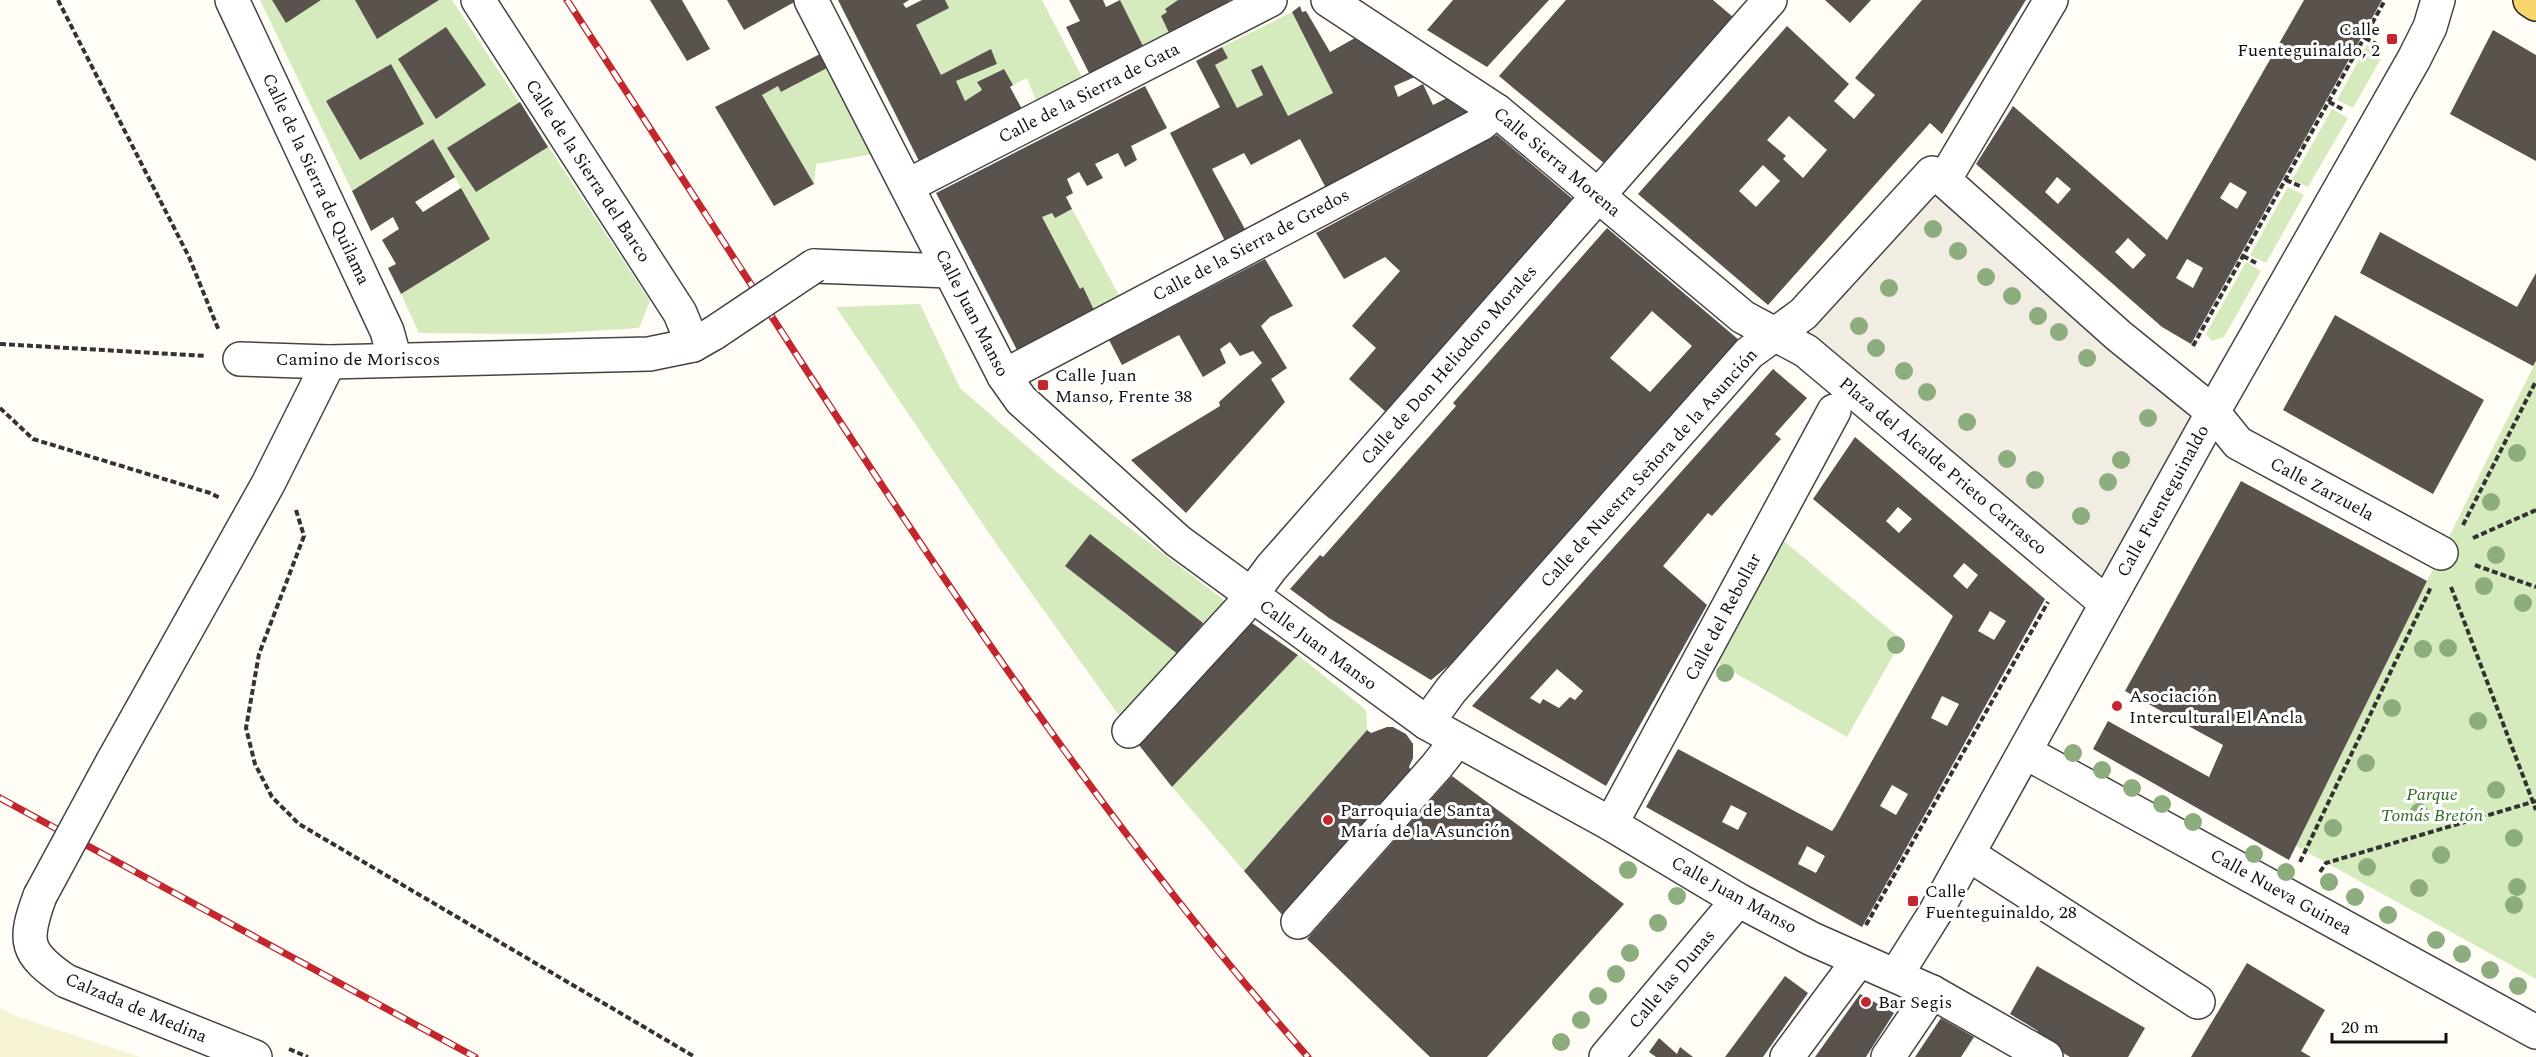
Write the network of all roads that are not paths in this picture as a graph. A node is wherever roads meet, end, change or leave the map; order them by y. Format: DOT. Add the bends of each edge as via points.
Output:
graph roads {
  1 [pos="232,0"];
  2 [pos="478,0"];
  3 [pos="811,0"];
  4 [pos="1270,0"];
  5 [pos="1328,0"];
  6 [pos="1770,0"];
  7 [pos="2051,0"];
  8 [pos="2463,0"];
  9 [pos="2530,0"];
  10 [pos="2536,4"];
  11 [pos="1365,10"];
  12 [pos="2434,14"];
  13 [pos="1497,111"];
  14 [pos="1938,176"];
  15 [pos="907,186"];
  16 [pos="1598,196"];
  17 [pos="950,271"];
  18 [pos="1777,334"];
  19 [pos="703,339"];
  20 [pos="234,358"];
  21 [pos="395,360"];
  22 [pos="329,362"];
  23 [pos="1004,376"];
  24 [pos="1834,411"];
  25 [pos="2213,412"];
  26 [pos="2445,554"];
  27 [pos="1252,596"];
  28 [pos="2106,603"];
  29 [pos="1427,723"];
  30 [pos="1129,731"];
  31 [pos="1457,740"];
  32 [pos="2025,752"];
  33 [pos="1611,824"];
  34 [pos="1968,854"];
  35 [pos="1738,900"];
  36 [pos="1298,922"];
  37 [pos="1860,947"];
  38 [pos="1896,975"];
  39 [pos="1932,992"];
  40 [pos="2198,1002"];
  41 [pos="2536,1032"];
  42 [pos="255,1057"];
  43 [pos="1606,1057"];
  44 [pos="1787,1057"];
  45 [pos="1888,1057"];
  46 [pos="2046,1057"];
  1 -- 21 [label="street, Calle de la Sierra de Quilama" via="387,331"];
  2 -- 19 [label="street, Calle de la Sierra del Barco" via="680,313"];
  3 -- 15 [label="street, Calle Juan Manso"];
  4 -- 15 [label="street, Calle de la Sierra de Gata"];
  5 -- 11 [label="street, Calle Sierra Morena"];
  6 -- 16 [label="street, Calle de Don Heliodoro Morales"];
  7 -- 14 [label="street, Calle de Nuestra Señora de la Asunción"];
  8 -- 12 [label="street, Calle Fuenteguinaldo"];
  9 -- 10 [label="main road"];
  11 -- 13 [label="street, Calle Sierra Morena"];
  12 -- 25 [label="street, Calle Fuenteguinaldo"];
  13 -- 16 [label="street, Calle Sierra Morena"];
  13 -- 23 [label="street, Calle de la Sierra de Gredos" via="1481,124"];
  14 -- 18 [label="street, Calle de Nuestra Señora de la Asunción" via="1803,314"];
  14 -- 25 [label="street"];
  15 -- 17 [label="street, Calle Juan Manso"];
  16 -- 18 [label="street, Calle Sierra Morena" via="1743,317"];
  16 -- 27 [label="street, Calle de Don Heliodoro Morales" via="1271,568"];
  17 -- 19 [label="street, bridge" via="814,266"];
  17 -- 23 [label="street, Calle Juan Manso"];
  18 -- 28 [label="street, Plaza del Alcalde Prieto Carrasco" via="1806,351"];
  18 -- 29 [label="street, Calle de Nuestra Señora de la Asunción" via="1749,352 1451,690"];
  19 -- 21 [label="street, Camino de Moriscos" via="649,354"];
  20 -- 22 [label="street, Camino de Moriscos"];
  21 -- 22 [label="street, Camino de Moriscos"];
  22 -- 42 [label="street, Calzada de Medina, bridge" via="268,484 40,896 32,917 29,943 42,965 66,981"];
  23 -- 27 [label="street, Calle Juan Manso" via="1021,400 1178,542"];
  24 -- 33 [label="street, Calle del Rebollar"];
  25 -- 26 [label="street, Calle Zarzuela" via="2238,443"];
  25 -- 28 [label="street, Calle Fuenteguinaldo"];
  27 -- 29 [label="street, Calle Juan Manso"];
  27 -- 30 [label="street, Calle de Don Heliodoro Morales"];
  28 -- 32 [label="street, Calle Fuenteguinaldo"];
  29 -- 31 [label="street, Calle Juan Manso"];
  31 -- 33 [label="street, Calle Juan Manso"];
  31 -- 36 [label="street"];
  32 -- 34 [label="street, Calle Fuenteguinaldo"];
  32 -- 41 [label="street, Calle Nueva Guinea"];
  33 -- 35 [label="street, Calle Juan Manso"];
  34 -- 38 [label="street, Calle Fuenteguinaldo"];
  34 -- 40 [label="street"];
  35 -- 37 [label="street, Calle Juan Manso" via="1812,939"];
  35 -- 43 [label="street, Calle las Dunas"];
  37 -- 38 [label="street, Calle Juan Manso"];
  37 -- 44 [label="street"];
  38 -- 39 [label="street, Calle Juan Manso"];
  39 -- 45 [label="street"];
  39 -- 46 [label="street, Calle Juan Manso"];
}
